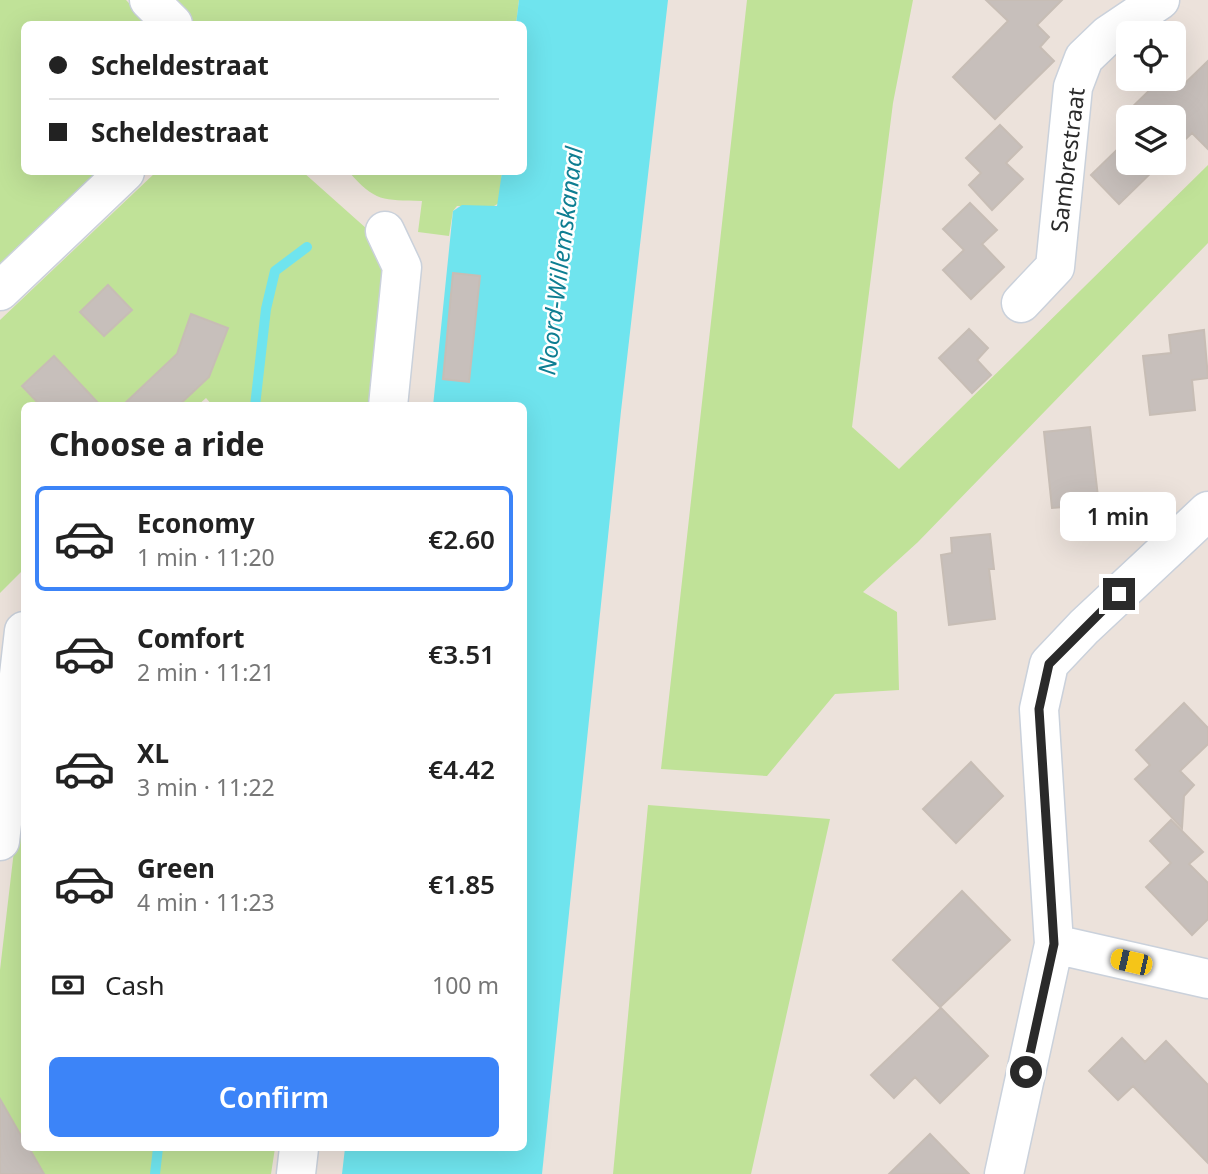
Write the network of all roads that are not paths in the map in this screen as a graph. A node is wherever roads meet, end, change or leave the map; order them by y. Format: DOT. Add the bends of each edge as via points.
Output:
graph roads {
  1 [pos="149,0"];
  2 [pos="1160,0"];
  3 [pos="170,21"];
  4 [pos="122,175"];
  5 [pos="385,231"];
  6 [pos="0,291"];
  7 [pos="1021,303"];
  8 [pos="388,402"];
  9 [pos="1208,511"];
  10 [pos="21,639"];
  11 [pos="10,668"];
  12 [pos="0,841"];
  13 [pos="1054,944"];
  14 [pos="1208,979"];
  15 [pos="299,1151"];
  16 [pos="296,1174"];
  17 [pos="1004,1174"];
  1 -- 3 [label="street"];
  2 -- 7 [label="street, Sambrestraat" via="1108,35 1084,58 1073,87 1055,267"];
  4 -- 6 [label="street"];
  5 -- 8 [label="street" via="401,267"];
  9 -- 13 [label="street" via="1049,664 1039,709"];
  10 -- 11 [label="street"];
  11 -- 12 [label="street"];
  13 -- 14 [label="street"];
  13 -- 17 [label="street"];
  15 -- 16 [label="street"];
}
